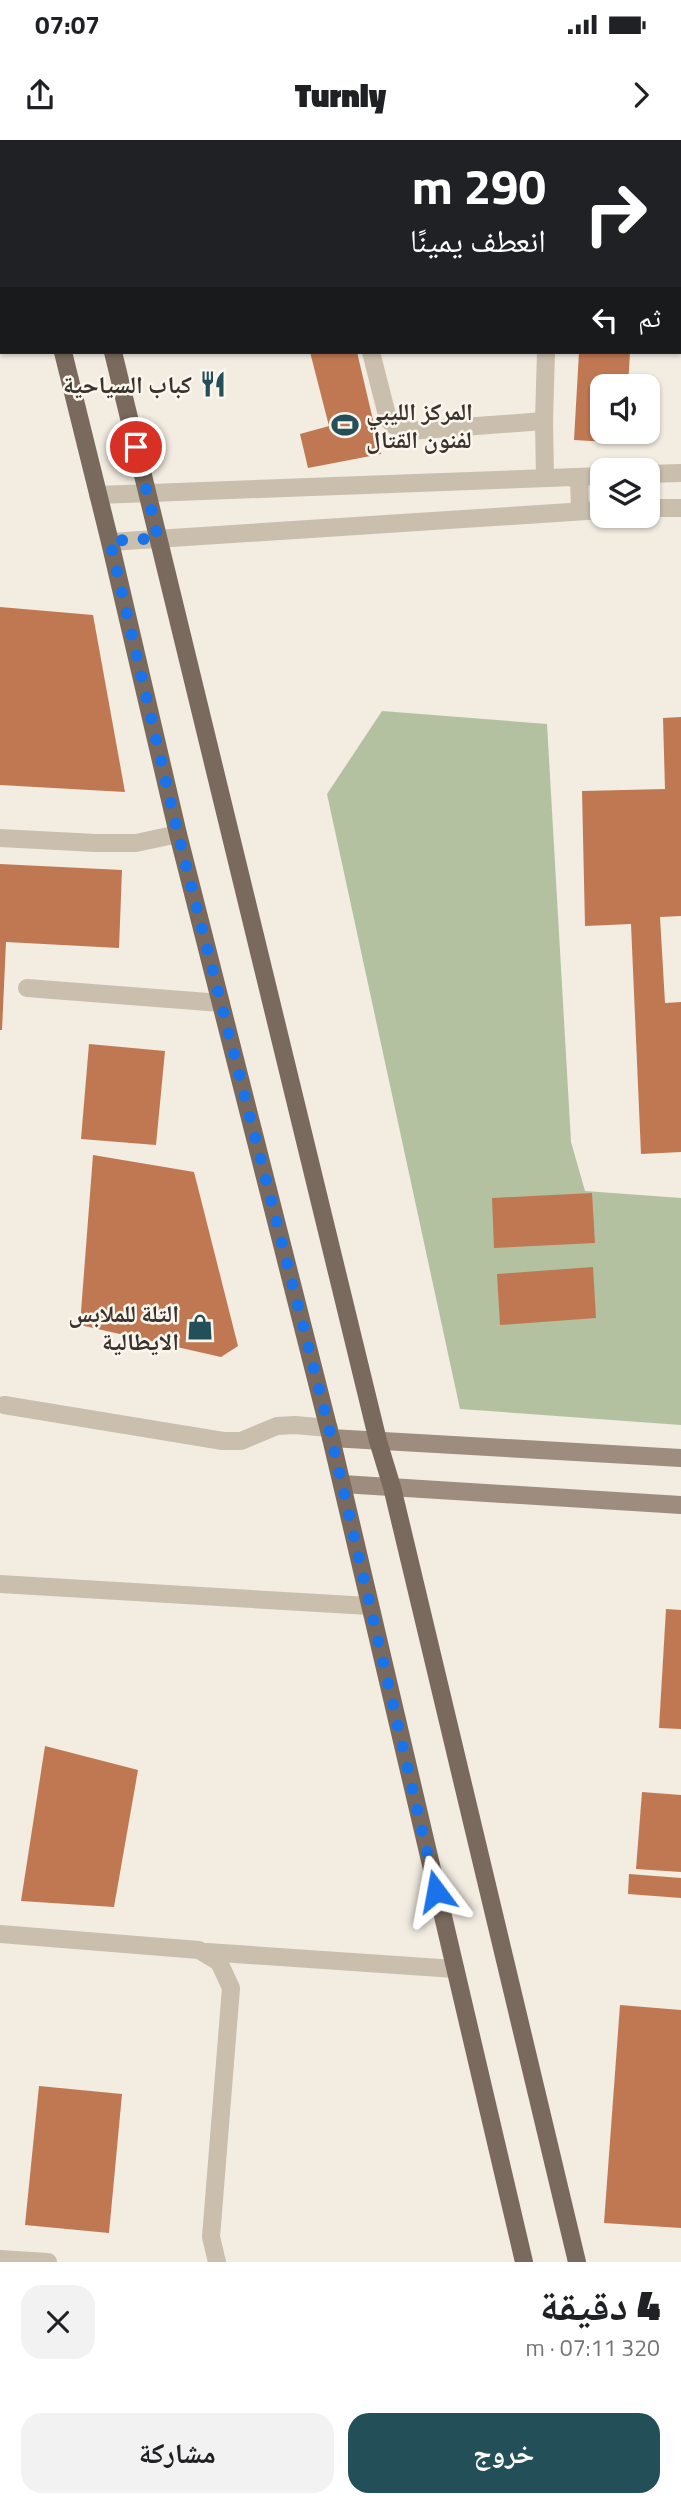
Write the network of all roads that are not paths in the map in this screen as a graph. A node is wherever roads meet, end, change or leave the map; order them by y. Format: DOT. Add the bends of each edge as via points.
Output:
graph roads {
  1 [pos="63,354"];
  2 [pos="113,354"];
  3 [pos="372,354"];
  4 [pos="545,354"];
  5 [pos="544,421"];
  6 [pos="681,473"];
  7 [pos="660,474"];
  8 [pos="579,477"];
  9 [pos="590,477"];
  10 [pos="545,478"];
  11 [pos="98,495"];
  12 [pos="147,495"];
  13 [pos="660,508"];
  14 [pos="681,508"];
  15 [pos="580,510"];
  16 [pos="590,510"];
  17 [pos="158,538"];
  18 [pos="110,541"];
  19 [pos="178,834"];
  20 [pos="0,838"];
  21 [pos="27,988"];
  22 [pos="221,1003"];
  23 [pos="4,1405"];
  24 [pos="330,1433"];
  25 [pos="378,1441"];
  26 [pos="681,1458"];
  27 [pos="342,1485"];
  28 [pos="392,1487"];
  29 [pos="681,1505"];
  30 [pos="0,1584"];
  31 [pos="369,1606"];
  32 [pos="0,1934"];
  33 [pos="203,1952"];
  34 [pos="455,1969"];
  35 [pos="0,2259"];
  36 [pos="48,2262"];
  37 [pos="217,2262"];
  38 [pos="524,2262"];
  39 [pos="577,2262"];
  1 -- 11 [label="main road"];
  2 -- 12 [label="main road"];
  3 -- 5 [label="street" via="388,419 400,428"];
  4 -- 5 [label="street"];
  5 -- 10 [label="street"];
  6 -- 7 [label="street"];
  8 -- 9 [label="street"];
  8 -- 10 [label="street"];
  8 -- 15 [label="street"];
  10 -- 12 [label="street"];
  11 -- 12 [label="street"];
  11 -- 18 [label="main road"];
  12 -- 17 [label="main road"];
  13 -- 14 [label="street"];
  15 -- 16 [label="street"];
  15 -- 17 [label="street"];
  17 -- 18 [label="street"];
  17 -- 25 [label="main road"];
  18 -- 19 [label="main road"];
  19 -- 20 [label="street" via="136,843 95,844"];
  19 -- 22 [label="main road"];
  21 -- 22 [label="street"];
  22 -- 24 [label="main road"];
  23 -- 24 [label="street" via="223,1441 241,1441 277,1426"];
  24 -- 25 [label="street"];
  24 -- 27 [label="main road"];
  25 -- 26 [label="street"];
  25 -- 28 [label="main road"];
  27 -- 28 [label="street"];
  27 -- 31 [label="main road"];
  28 -- 29 [label="street"];
  28 -- 39 [label="main road"];
  30 -- 31 [label="street"];
  31 -- 34 [label="main road"];
  32 -- 33 [label="street"];
  33 -- 34 [label="street"];
  33 -- 37 [label="street" via="219,1962 231,1988 211,2237"];
  34 -- 38 [label="main road"];
  35 -- 36 [label="street"];
}
